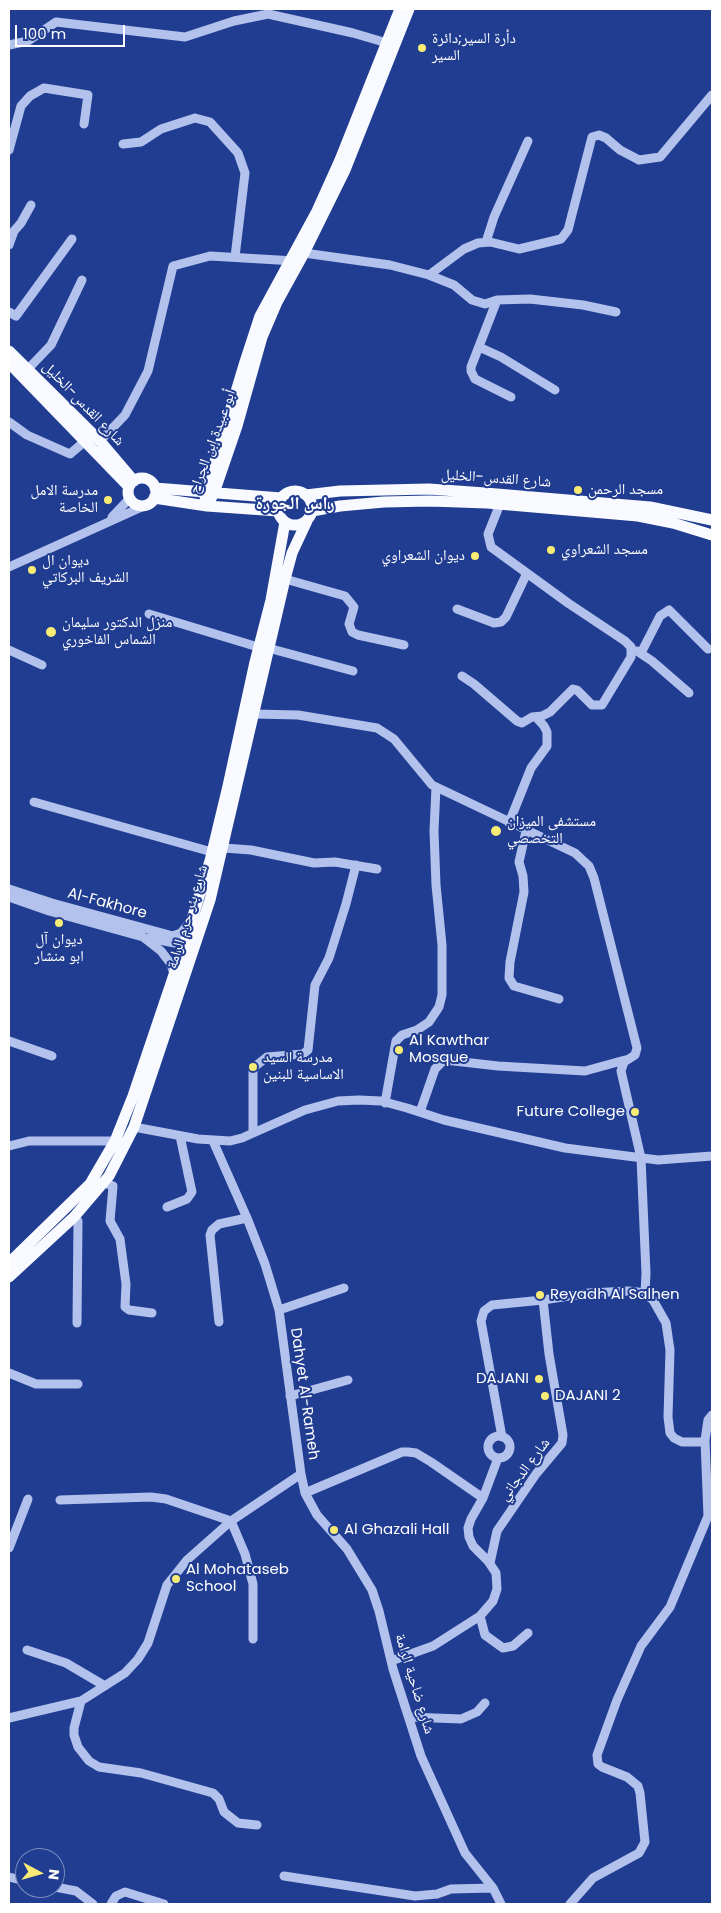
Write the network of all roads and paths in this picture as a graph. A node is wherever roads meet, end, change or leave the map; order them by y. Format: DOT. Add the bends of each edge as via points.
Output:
graph roads {
  1 [pos="400,9"];
  2 [pos="408,9"];
  3 [pos="387,43"];
  4 [pos="9,45"];
  5 [pos="712,95"];
  6 [pos="84,124"];
  7 [pos="528,141"];
  8 [pos="123,144"];
  9 [pos="9,150"];
  10 [pos="31,205"];
  11 [pos="72,239"];
  12 [pos="486,242"];
  13 [pos="9,245"];
  14 [pos="235,257"];
  15 [pos="298,258"];
  16 [pos="429,275"];
  17 [pos="82,280"];
  18 [pos="497,300"];
  19 [pos="9,312"];
  20 [pos="616,312"];
  21 [pos="479,347"];
  22 [pos="9,351"];
  23 [pos="9,363"];
  24 [pos="28,369"];
  25 [pos="555,390"];
  26 [pos="512,397"];
  27 [pos="9,422"];
  28 [pos="100,441"];
  29 [pos="84,442"];
  30 [pos="131,484"];
  31 [pos="209,492"];
  32 [pos="155,493"];
  33 [pos="306,495"];
  34 [pos="281,498"];
  35 [pos="129,499"];
  36 [pos="500,504"];
  37 [pos="144,506"];
  38 [pos="207,506"];
  39 [pos="278,510"];
  40 [pos="309,516"];
  41 [pos="711,519"];
  42 [pos="285,522"];
  43 [pos="95,528"];
  44 [pos="712,535"];
  45 [pos="62,543"];
  46 [pos="9,562"];
  47 [pos="9,567"];
  48 [pos="527,574"];
  49 [pos="286,578"];
  50 [pos="457,609"];
  51 [pos="149,614"];
  52 [pos="404,645"];
  53 [pos="631,647"];
  54 [pos="263,648"];
  55 [pos="708,649"];
  56 [pos="9,650"];
  57 [pos="641,654"];
  58 [pos="42,665"];
  59 [pos="353,671"];
  60 [pos="462,676"];
  61 [pos="689,693"];
  62 [pos="254,714"];
  63 [pos="536,717"];
  64 [pos="436,787"];
  65 [pos="34,802"];
  66 [pos="509,822"];
  67 [pos="526,831"];
  68 [pos="224,848"];
  69 [pos="212,852"];
  70 [pos="356,865"];
  71 [pos="377,869"];
  72 [pos="9,889"];
  73 [pos="9,897"];
  74 [pos="144,937"];
  75 [pos="185,943"];
  76 [pos="174,974"];
  77 [pos="559,999"];
  78 [pos="9,1041"];
  79 [pos="52,1056"];
  80 [pos="625,1060"];
  81 [pos="385,1102"];
  82 [pos="420,1112"];
  83 [pos="134,1127"];
  84 [pos="253,1133"];
  85 [pos="180,1136"];
  86 [pos="115,1141"];
  87 [pos="213,1142"];
  88 [pos="9,1146"];
  89 [pos="712,1156"];
  90 [pos="640,1158"];
  91 [pos="102,1182"];
  92 [pos="167,1207"];
  93 [pos="74,1217"];
  94 [pos="247,1218"];
  95 [pos="9,1263"];
  96 [pos="9,1277"];
  97 [pos="344,1288"];
  98 [pos="645,1293"];
  99 [pos="543,1300"];
  100 [pos="279,1310"];
  101 [pos="152,1313"];
  102 [pos="219,1322"];
  103 [pos="77,1323"];
  104 [pos="9,1372"];
  105 [pos="348,1380"];
  106 [pos="78,1384"];
  107 [pos="290,1396"];
  108 [pos="712,1414"];
  109 [pos="502,1436"];
  110 [pos="705,1442"];
  111 [pos="498,1458"];
  112 [pos="301,1474"];
  113 [pos="305,1492"];
  114 [pos="483,1498"];
  115 [pos="28,1499"];
  116 [pos="60,1500"];
  117 [pos="230,1521"];
  118 [pos="9,1548"];
  119 [pos="490,1563"];
  120 [pos="480,1616"];
  121 [pos="528,1633"];
  122 [pos="253,1638"];
  123 [pos="27,1650"];
  124 [pos="391,1661"];
  125 [pos="105,1686"];
  126 [pos="81,1701"];
  127 [pos="485,1703"];
  128 [pos="409,1716"];
  129 [pos="9,1718"];
  130 [pos="257,1825"];
  131 [pos="284,1876"];
  132 [pos="492,1888"];
  133 [pos="65,1889"];
  134 [pos="93,1904"];
  135 [pos="111,1904"];
  136 [pos="164,1904"];
  137 [pos="502,1904"];
  138 [pos="570,1904"];
  1 -- 3 [label="main road, أبو عبيدة إبن الجراح"];
  2 -- 15 [label="main road, أبو عبيدة إبن الجراح" via="345,170"];
  3 -- 4 [label="street" via="268,14 234,20 185,36 56,22 28,41"];
  3 -- 15 [label="main road, أبو عبيدة إبن الجراح"];
  5 -- 12 [label="street" via="660,157 639,160 606,138 592,137 568,230 561,239 519,249"];
  6 -- 9 [label="street" via="88,95 44,88 21,106"];
  7 -- 12 [label="street"];
  8 -- 14 [label="street" via="141,142 161,129 196,118 210,122 238,153 246,173"];
  10 -- 13 [label="street" via="14,230"];
  11 -- 19 [label="street" via="16,316"];
  12 -- 16 [label="street" via="467,247"];
  14 -- 15 [label="street"];
  14 -- 28 [label="street" via="210,256 173,266 148,371 125,415"];
  15 -- 16 [label="street" via="390,265"];
  15 -- 31 [label="main road, أبو عبيدة إبن الجراح" via="262,337 237,426"];
  16 -- 18 [label="street" via="454,285 474,301 485,304"];
  17 -- 24 [label="street" via="51,345"];
  18 -- 20 [label="street" via="530,299"];
  18 -- 21 [label="street"];
  21 -- 25 [label="street"];
  21 -- 26 [label="street" via="471,367 475,379"];
  22 -- 24 [label="main road, شارع القدس-الخليل"];
  23 -- 29 [label="main road, شارع القدس-الخليل"];
  24 -- 28 [label="main road, شارع القدس-الخليل"];
  27 -- 29 [label="street" via="27,435 70,454"];
  28 -- 30 [label="main road, شارع القدس-الخليل"];
  29 -- 30 [label="main road, شارع القدس-الخليل"];
  30 -- 32 [label="main road" via="146,479 153,484"];
  30 -- 35 [label="main road"];
  31 -- 32 [label="main road"];
  31 -- 34 [label="main road"];
  31 -- 38 [label="main road, أبو عبيدة إبن الجراح"];
  32 -- 37 [label="main road" via="152,502"];
  32 -- 38 [label="main road"];
  33 -- 34 [label="main road" via="290,492"];
  33 -- 40 [label="main road" via="311,502"];
  33 -- 41 [label="main road, شارع القدس-الخليل" via="386,490 467,492 650,507"];
  34 -- 39 [label="main road"];
  35 -- 37 [label="main road" via="135,505"];
  35 -- 43 [label="street" via="115,516"];
  36 -- 40 [label="main road, شارع القدس-الخليل" via="384,502 340,506"];
  36 -- 44 [label="main road, شارع القدس-الخليل" via="638,516"];
  36 -- 48 [label="street" via="488,534 489,543 496,552"];
  37 -- 43 [label="street"];
  38 -- 39 [label="main road"];
  39 -- 42 [label="main road"];
  40 -- 42 [label="main road" via="296,525"];
  40 -- 49 [label="main road, شارع بئر حرم الرامة" via="292,553"];
  42 -- 54 [label="main road, شارع بئر حرم الرامة"];
  43 -- 45 [label="street"];
  45 -- 46 [label="street"];
  45 -- 47 [label="street"];
  48 -- 50 [label="street" via="501,622 494,623"];
  48 -- 53 [label="street"];
  49 -- 52 [label="street" via="345,596 354,607 349,624 352,632"];
  49 -- 54 [label="main road, شارع بئر حرم الرامة"];
  51 -- 54 [label="street"];
  53 -- 57 [label="street"];
  53 -- 63 [label="street" via="630,661 602,704 592,705 573,689 550,712"];
  54 -- 59 [label="street"];
  54 -- 62 [label="main road, شارع بئر حرم الرامة"];
  54 -- 69 [label="main road, شارع بئر حرم الرامة"];
  55 -- 57 [label="street" via="669,610 660,616"];
  56 -- 58 [label="street"];
  57 -- 61 [label="street"];
  60 -- 63 [label="street" via="518,722"];
  62 -- 64 [label="street" via="298,715 377,728 394,739"];
  62 -- 68 [label="main road, شارع بئر حرم الرامة"];
  63 -- 66 [label="street" via="547,732 547,746 531,768"];
  64 -- 66 [label="street"];
  64 -- 81 [label="street" via="434,831 442,995 439,1008 429,1022 396,1041"];
  65 -- 69 [label="street"];
  66 -- 67 [label="street"];
  67 -- 77 [label="street" via="519,862 524,892 509,978 515,986"];
  67 -- 80 [label="street" via="575,854 592,872 637,1048 635,1055"];
  68 -- 70 [label="street" via="314,863 331,861"];
  68 -- 75 [label="main road, شارع بئر حرم الرامة" via="210,900"];
  69 -- 75 [label="main road, شارع بئر حرم الرامة"];
  70 -- 71 [label="street"];
  70 -- 84 [label="street" via="329,958 315,985 308,1050 301,1055 267,1057 253,1068"];
  72 -- 75 [label="street, Al-Fakhore"];
  73 -- 74 [label="street, Al-Fakhore"];
  74 -- 75 [label="street"];
  74 -- 76 [label="street, Al-Fakhore" via="161,951"];
  75 -- 76 [label="main road, شارع بئر حرم الرامة"];
  75 -- 83 [label="main road, شارع بئر حرم الرامة"];
  76 -- 86 [label="main road, شارع بئر حرم الرامة"];
  78 -- 79 [label="street"];
  80 -- 82 [label="street" via="585,1071 445,1060 434,1070"];
  80 -- 90 [label="street" via="622,1073"];
  81 -- 82 [label="street"];
  81 -- 84 [label="street" via="338,1101 306,1110"];
  82 -- 90 [label="street" via="565,1148"];
  83 -- 85 [label="street"];
  83 -- 91 [label="main road, شارع بئر حرم الرامة" via="117,1163"];
  84 -- 87 [label="street" via="230,1141"];
  85 -- 87 [label="street"];
  85 -- 92 [label="street" via="192,1192 187,1200"];
  86 -- 88 [label="street" via="29,1142"];
  86 -- 95 [label="main road, شارع بئر حرم الرامة" via="90,1184"];
  87 -- 94 [label="street, Dahyet Al-Rameh"];
  89 -- 90 [label="street"];
  90 -- 98 [label="street"];
  91 -- 93 [label="main road, شارع بئر حرم الرامة"];
  91 -- 101 [label="street" via="113,1186 110,1223 120,1239 126,1284 125,1307"];
  93 -- 96 [label="main road, شارع بئر حرم الرامة"];
  93 -- 103 [label="street" via="78,1221"];
  94 -- 100 [label="street, Dahyet Al-Rameh"];
  94 -- 102 [label="street" via="219,1224 210,1235"];
  97 -- 100 [label="street"];
  98 -- 99 [label="street" via="629,1290"];
  98 -- 110 [label="street" via="662,1315 668,1332 670,1433 682,1442"];
  99 -- 109 [label="street" via="492,1305 481,1316"];
  99 -- 119 [label="street, شارع الدجاني" via="563,1439 497,1531"];
  100 -- 107 [label="street, Dahyet Al-Rameh"];
  104 -- 106 [label="street" via="36,1384"];
  105 -- 107 [label="street"];
  107 -- 112 [label="street, Dahyet Al-Rameh"];
  108 -- 110 [label="street"];
  109 -- 111 [label="street" via="510,1447 505,1457"];
  109 -- 111 [label="street" via="492,1439 488,1445 490,1452"];
  110 -- 138 [label="street" via="708,1516 670,1607 641,1646 597,1755 598,1764 627,1777 638,1786 645,1842 639,1853 593,1878"];
  111 -- 114 [label="street"];
  112 -- 113 [label="street, شارع ضاحية الرامة"];
  112 -- 117 [label="street, Dahyet Al-Rameh"];
  113 -- 114 [label="street" via="408,1452 431,1462"];
  113 -- 124 [label="street, شارع ضاحية الرامة" via="318,1515 347,1549 372,1590"];
  114 -- 119 [label="street" via="471,1519 468,1532 473,1546"];
  115 -- 118 [label="street"];
  116 -- 117 [label="street" via="151,1497"];
  117 -- 122 [label="street" via="245,1554 252,1584"];
  117 -- 125 [label="street, Dahyet Al-Rameh" via="174,1575 138,1659 125,1673"];
  119 -- 120 [label="street" via="496,1573 497,1589 493,1601"];
  120 -- 121 [label="street" via="485,1635 501,1647 511,1647"];
  120 -- 124 [label="street" via="433,1646"];
  123 -- 125 [label="street" via="66,1663"];
  124 -- 128 [label="street, شارع ضاحية الرامة"];
  125 -- 126 [label="street, Dahyet Al-Rameh"];
  126 -- 129 [label="street, Dahyet Al-Rameh"];
  126 -- 130 [label="street" via="74,1735 78,1747 89,1761 98,1767 141,1773 213,1792 224,1812 238,1824"];
  127 -- 128 [label="street" via="477,1712 461,1719"];
  128 -- 132 [label="street, شارع ضاحية الرامة" via="421,1756 465,1853"];
  131 -- 132 [label="street" via="415,1896 451,1889"];
  132 -- 137 [label="street, شارع ضاحية الرامة"];
  133 -- 134 [label="street" via="76,1891"];
  135 -- 136 [label="street" via="116,1896 125,1892"];
}
